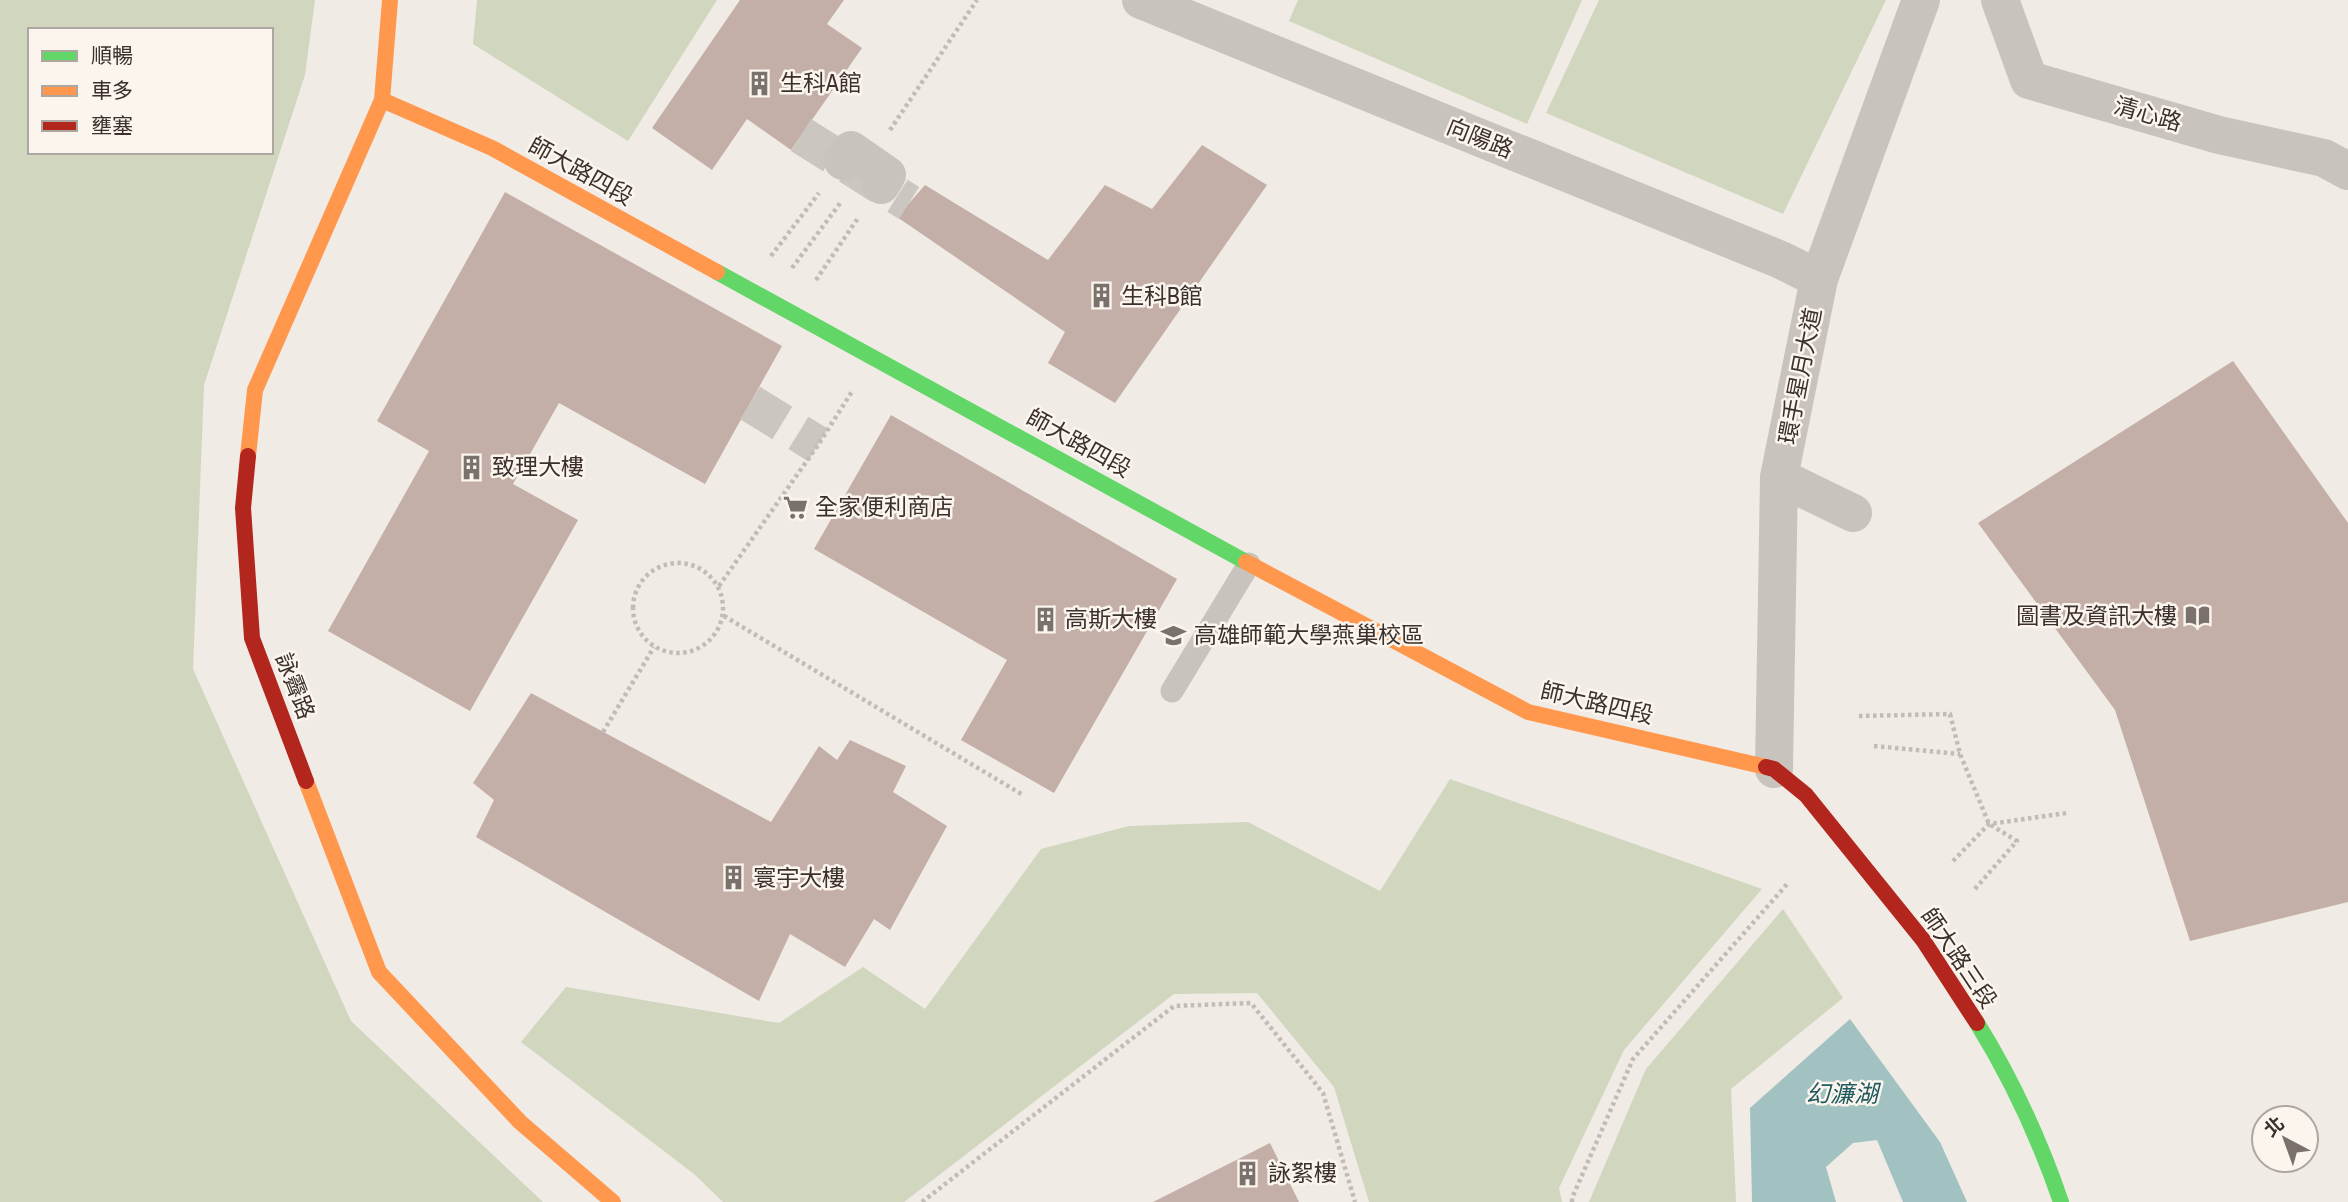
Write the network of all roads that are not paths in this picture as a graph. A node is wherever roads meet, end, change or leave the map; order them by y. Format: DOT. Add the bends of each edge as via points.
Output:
graph roads {
  1 [pos="390,0"];
  2 [pos="1141,0"];
  3 [pos="1921,0"];
  4 [pos="2000,0"];
  5 [pos="382,100"];
  6 [pos="2348,172"];
  7 [pos="1819,279"];
  8 [pos="1779,477"];
  9 [pos="1853,513"];
  10 [pos="1250,564"];
  11 [pos="1172,691"];
  12 [pos="1774,769"];
  13 [pos="613,1202"];
  14 [pos="2061,1202"];
  1 -- 5 [label="street"];
  2 -- 7 [label="street, 向陽路"];
  3 -- 7 [label="street, 環手星月大道"];
  4 -- 6 [label="street, 清心路" via="2029,80 2219,135 2325,158"];
  5 -- 10 [label="street, 師大路四段" via="492,148"];
  5 -- 13 [label="street, 詠霽路" via="255,390 243,509 252,638 379,972 520,1122"];
  7 -- 8 [label="street, 環手星月大道"];
  8 -- 9 [label="street"];
  8 -- 12 [label="street, 環手星月大道"];
  10 -- 11 [label="lane"];
  10 -- 12 [label="street, 師大路四段" via="1528,712"];
  12 -- 14 [label="street, 師大路三段" via="1806,795 1923,940 2004,1066"];
}
